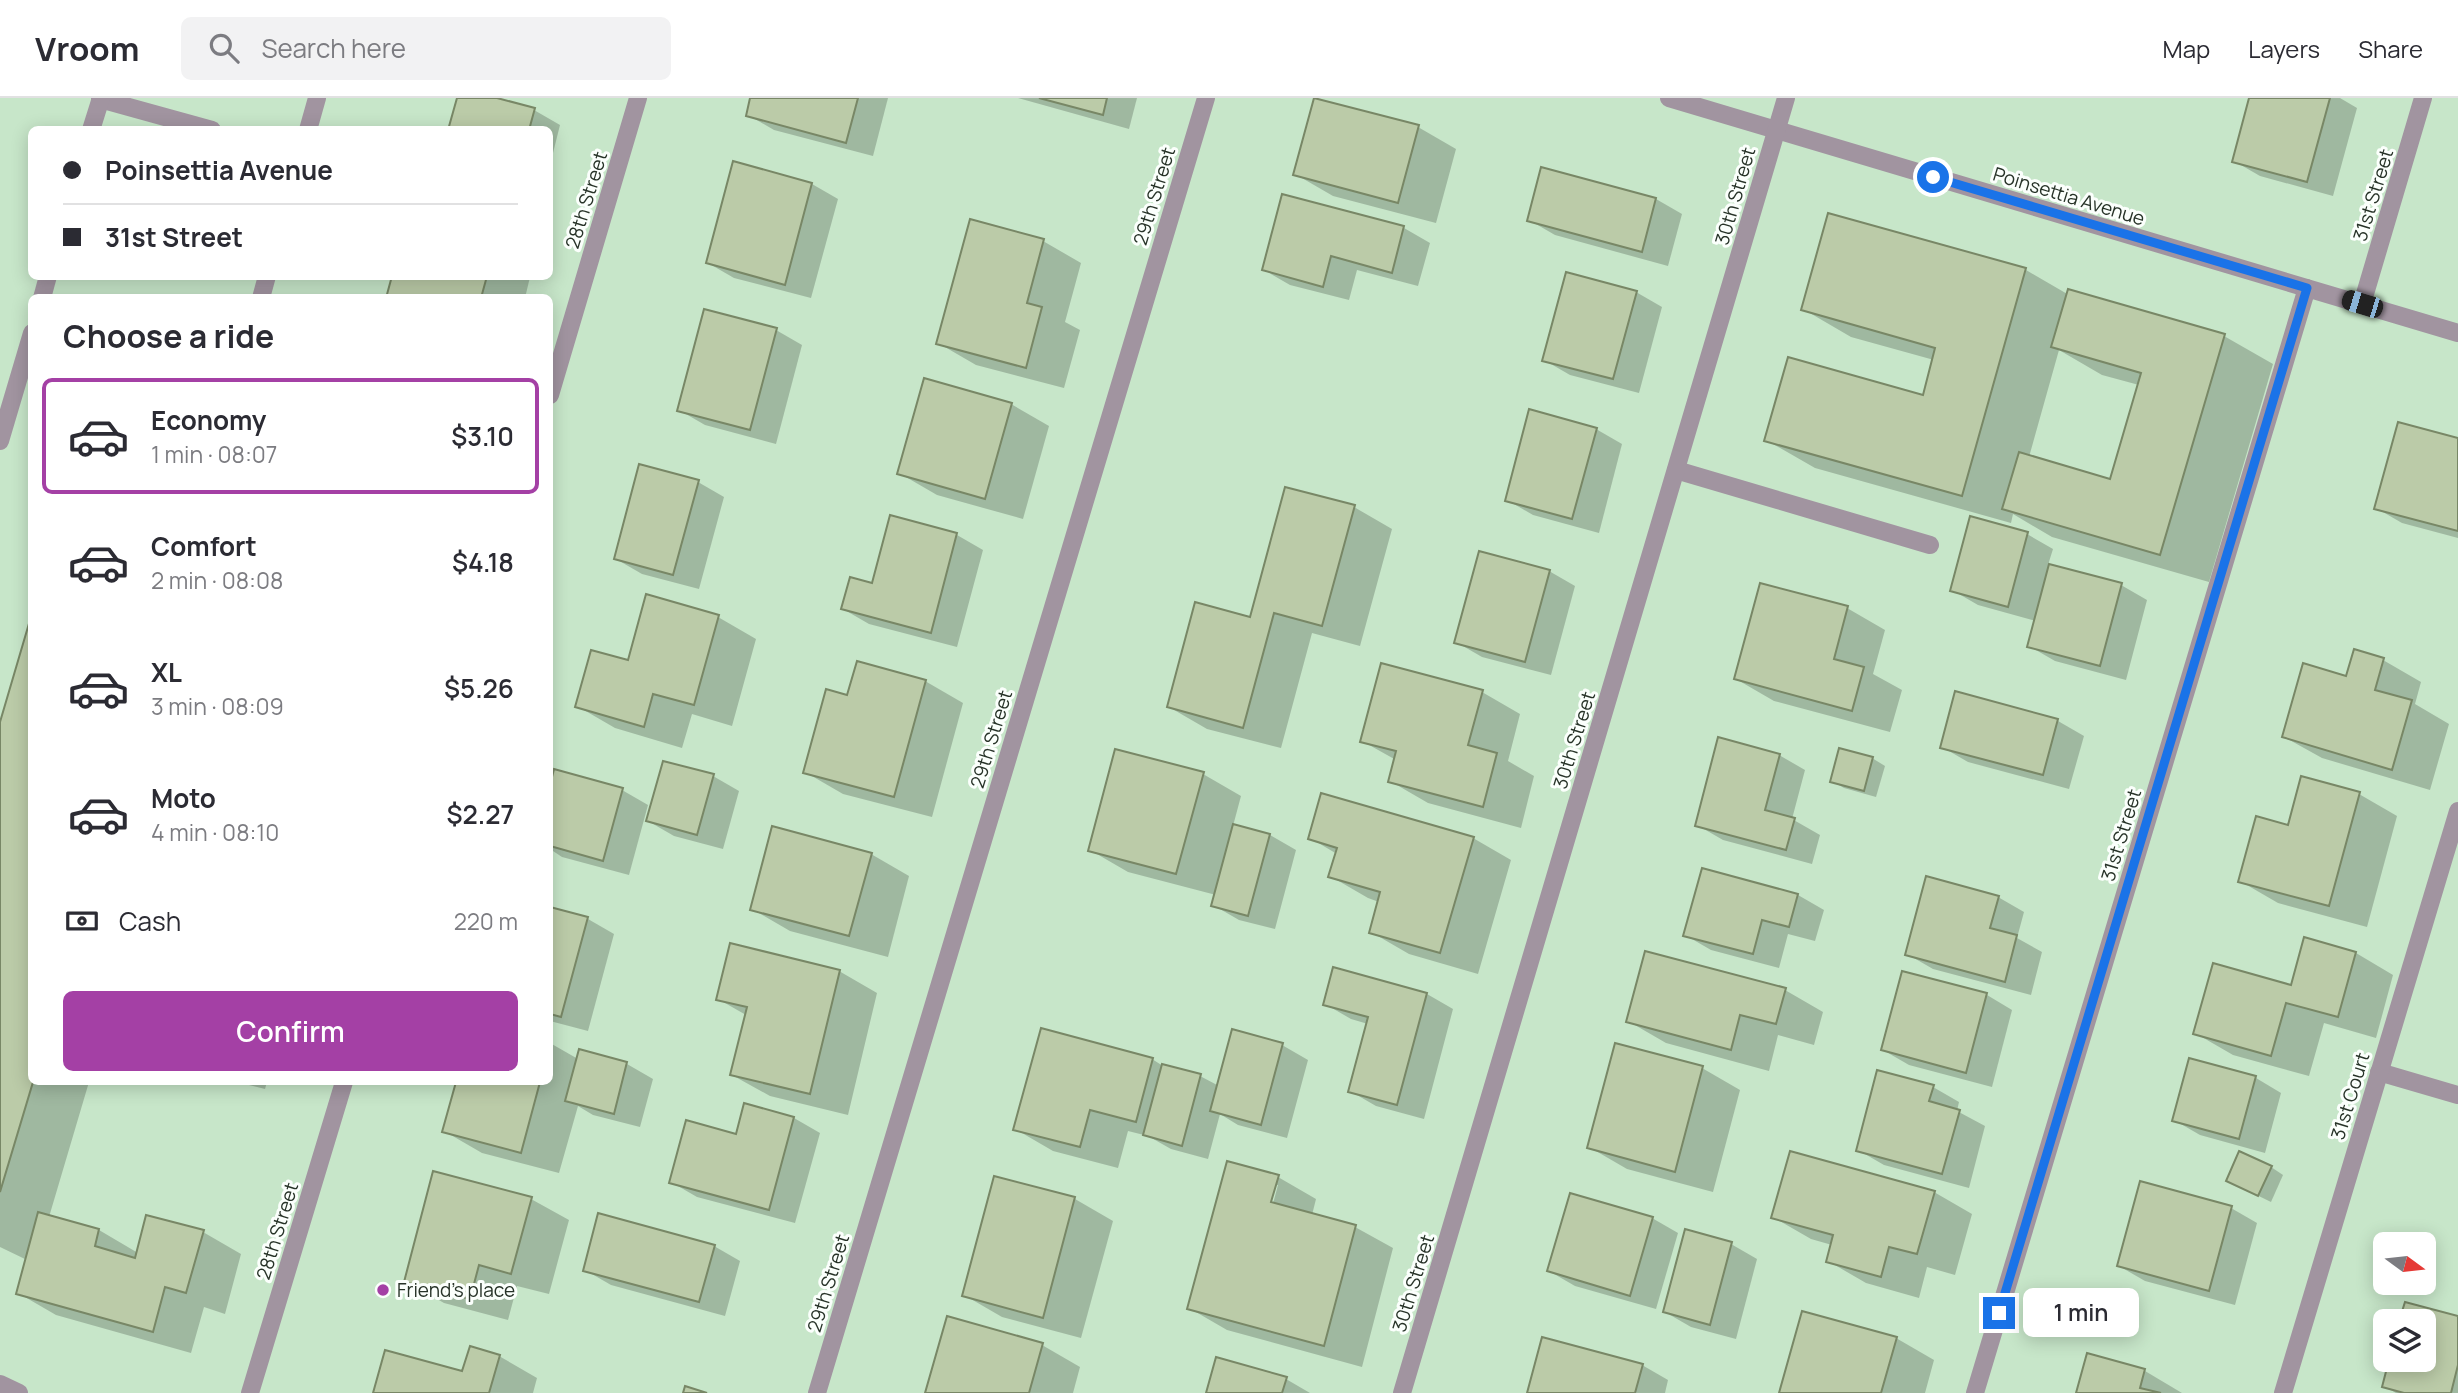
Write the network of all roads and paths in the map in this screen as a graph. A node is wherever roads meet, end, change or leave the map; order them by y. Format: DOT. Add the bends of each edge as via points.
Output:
graph roads {
  1 [pos="317,98"];
  2 [pos="638,98"];
  3 [pos="1206,98"];
  4 [pos="1668,98"];
  5 [pos="1786,98"];
  6 [pos="2423,98"];
  7 [pos="100,99"];
  8 [pos="92,126"];
  9 [pos="198,126"];
  10 [pos="309,126"];
  11 [pos="1776,130"];
  12 [pos="2307,288"];
  13 [pos="2362,304"];
  14 [pos="2458,333"];
  15 [pos="28,346"];
  16 [pos="553,385"];
  17 [pos="0,440"];
  18 [pos="1676,470"];
  19 [pos="1930,545"];
  20 [pos="2458,811"];
  21 [pos="2379,1072"];
  22 [pos="343,1085"];
  23 [pos="2458,1095"];
  24 [pos="0,1384"];
  25 [pos="19,1393"];
  26 [pos="250,1393"];
  27 [pos="817,1393"];
  28 [pos="1402,1393"];
  29 [pos="1975,1393"];
  30 [pos="2283,1393"];
  1 -- 10 [label="street"];
  2 -- 16 [label="street, 28th Street"];
  3 -- 27 [label="street, 29th Street"];
  4 -- 11 [label="street, Poinsettia Avenue"];
  5 -- 11 [label="street, 30th Street"];
  6 -- 13 [label="street, 31st Street"];
  7 -- 8 [label="street"];
  7 -- 9 [label="street"];
  11 -- 12 [label="street, Poinsettia Avenue"];
  11 -- 18 [label="street, 30th Street"];
  12 -- 13 [label="street, Poinsettia Avenue"];
  12 -- 29 [label="street, 31st Street"];
  13 -- 14 [label="street, Poinsettia Avenue"];
  15 -- 17 [label="street"];
  18 -- 19 [label="street"];
  18 -- 28 [label="street, 30th Street"];
  20 -- 21 [label="street, 31st Court"];
  21 -- 23 [label="street"];
  21 -- 30 [label="street, 31st Court"];
  22 -- 26 [label="street, 28th Street"];
  24 -- 25 [label="street"];
}
